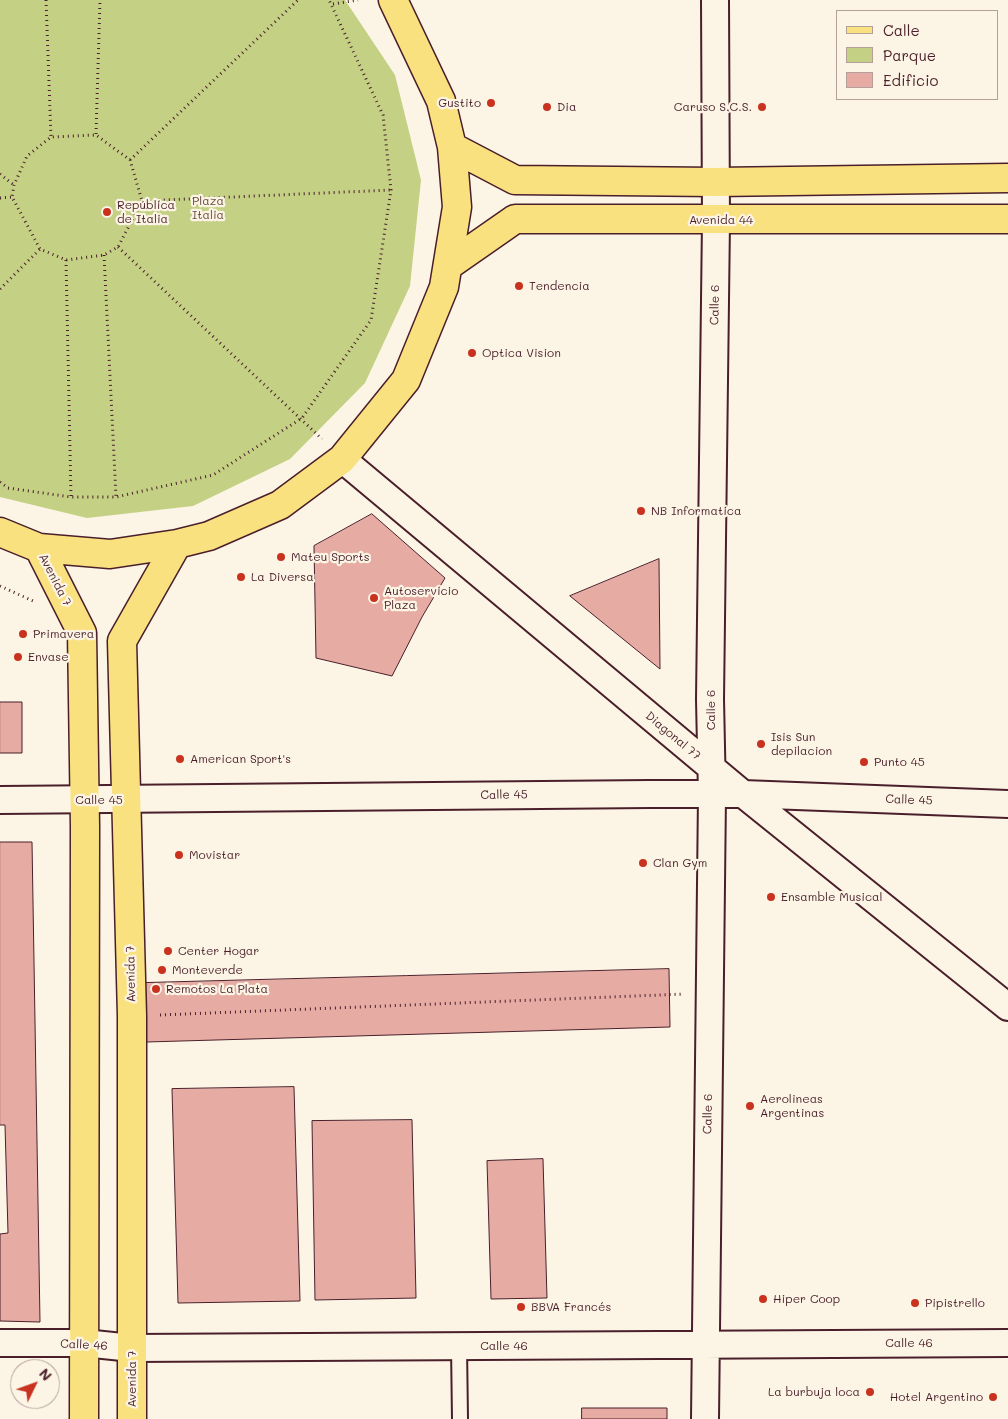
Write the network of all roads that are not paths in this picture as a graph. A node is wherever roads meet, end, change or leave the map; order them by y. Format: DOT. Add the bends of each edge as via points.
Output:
graph roads {
  1 [pos="393,0"];
  2 [pos="714,0"];
  3 [pos="452,146"];
  4 [pos="1008,178"];
  5 [pos="716,182"];
  6 [pos="1008,219"];
  7 [pos="716,221"];
  8 [pos="449,265"];
  9 [pos="342,459"];
  10 [pos="0,532"];
  11 [pos="177,544"];
  12 [pos="39,548"];
  13 [pos="711,768"];
  14 [pos="743,794"];
  15 [pos="712,795"];
  16 [pos="0,800"];
  17 [pos="84,800"];
  18 [pos="127,800"];
  19 [pos="1008,804"];
  20 [pos="1008,1007"];
  21 [pos="1008,1342"];
  22 [pos="0,1343"];
  23 [pos="84,1344"];
  24 [pos="705,1344"];
  25 [pos="460,1346"];
  26 [pos="132,1348"];
  27 [pos="84,1419"];
  28 [pos="132,1419"];
  29 [pos="460,1419"];
  30 [pos="705,1419"];
  1 -- 3 [label="main road" via="441,101"];
  2 -- 5 [label="street, Calle 6"];
  3 -- 5 [label="main road" via="516,180"];
  3 -- 8 [label="main road" via="457,207"];
  4 -- 5 [label="main road"];
  5 -- 7 [label="street, Calle 6"];
  6 -- 7 [label="main road, Avenida 44"];
  7 -- 8 [label="main road, Avenida 44" via="515,219"];
  7 -- 13 [label="street, Calle 6"];
  8 -- 9 [label="main road" via="444,287 406,380"];
  9 -- 11 [label="main road" via="280,505 209,536"];
  9 -- 13 [label="street, Diagonal 77"];
  10 -- 12 [label="main road"];
  11 -- 12 [label="main road" via="110,554"];
  11 -- 18 [label="main road, Avenida 7" via="122,640"];
  12 -- 17 [label="main road, Avenida 7" via="82,633"];
  13 -- 14 [label="street, Diagonal 77"];
  13 -- 15 [label="street, Calle 6"];
  14 -- 15 [label="street, Calle 45"];
  14 -- 19 [label="street, Calle 45"];
  14 -- 20 [label="street, Diagonal 77"];
  15 -- 18 [label="street, Calle 45"];
  15 -- 24 [label="street, Calle 6"];
  16 -- 17 [label="street, Calle 45"];
  17 -- 18 [label="street, Calle 45"];
  17 -- 23 [label="main road, Avenida 7"];
  18 -- 26 [label="main road, Avenida 7" via="132,1016"];
  21 -- 24 [label="street, Calle 46"];
  22 -- 23 [label="street, Calle 46"];
  23 -- 26 [label="street, Calle 46"];
  23 -- 27 [label="main road, Avenida 7"];
  24 -- 25 [label="street, Calle 46"];
  24 -- 30 [label="street, Calle 6"];
  25 -- 26 [label="street, Calle 46"];
  25 -- 29 [label="lane"];
  26 -- 28 [label="main road, Avenida 7"];
}
